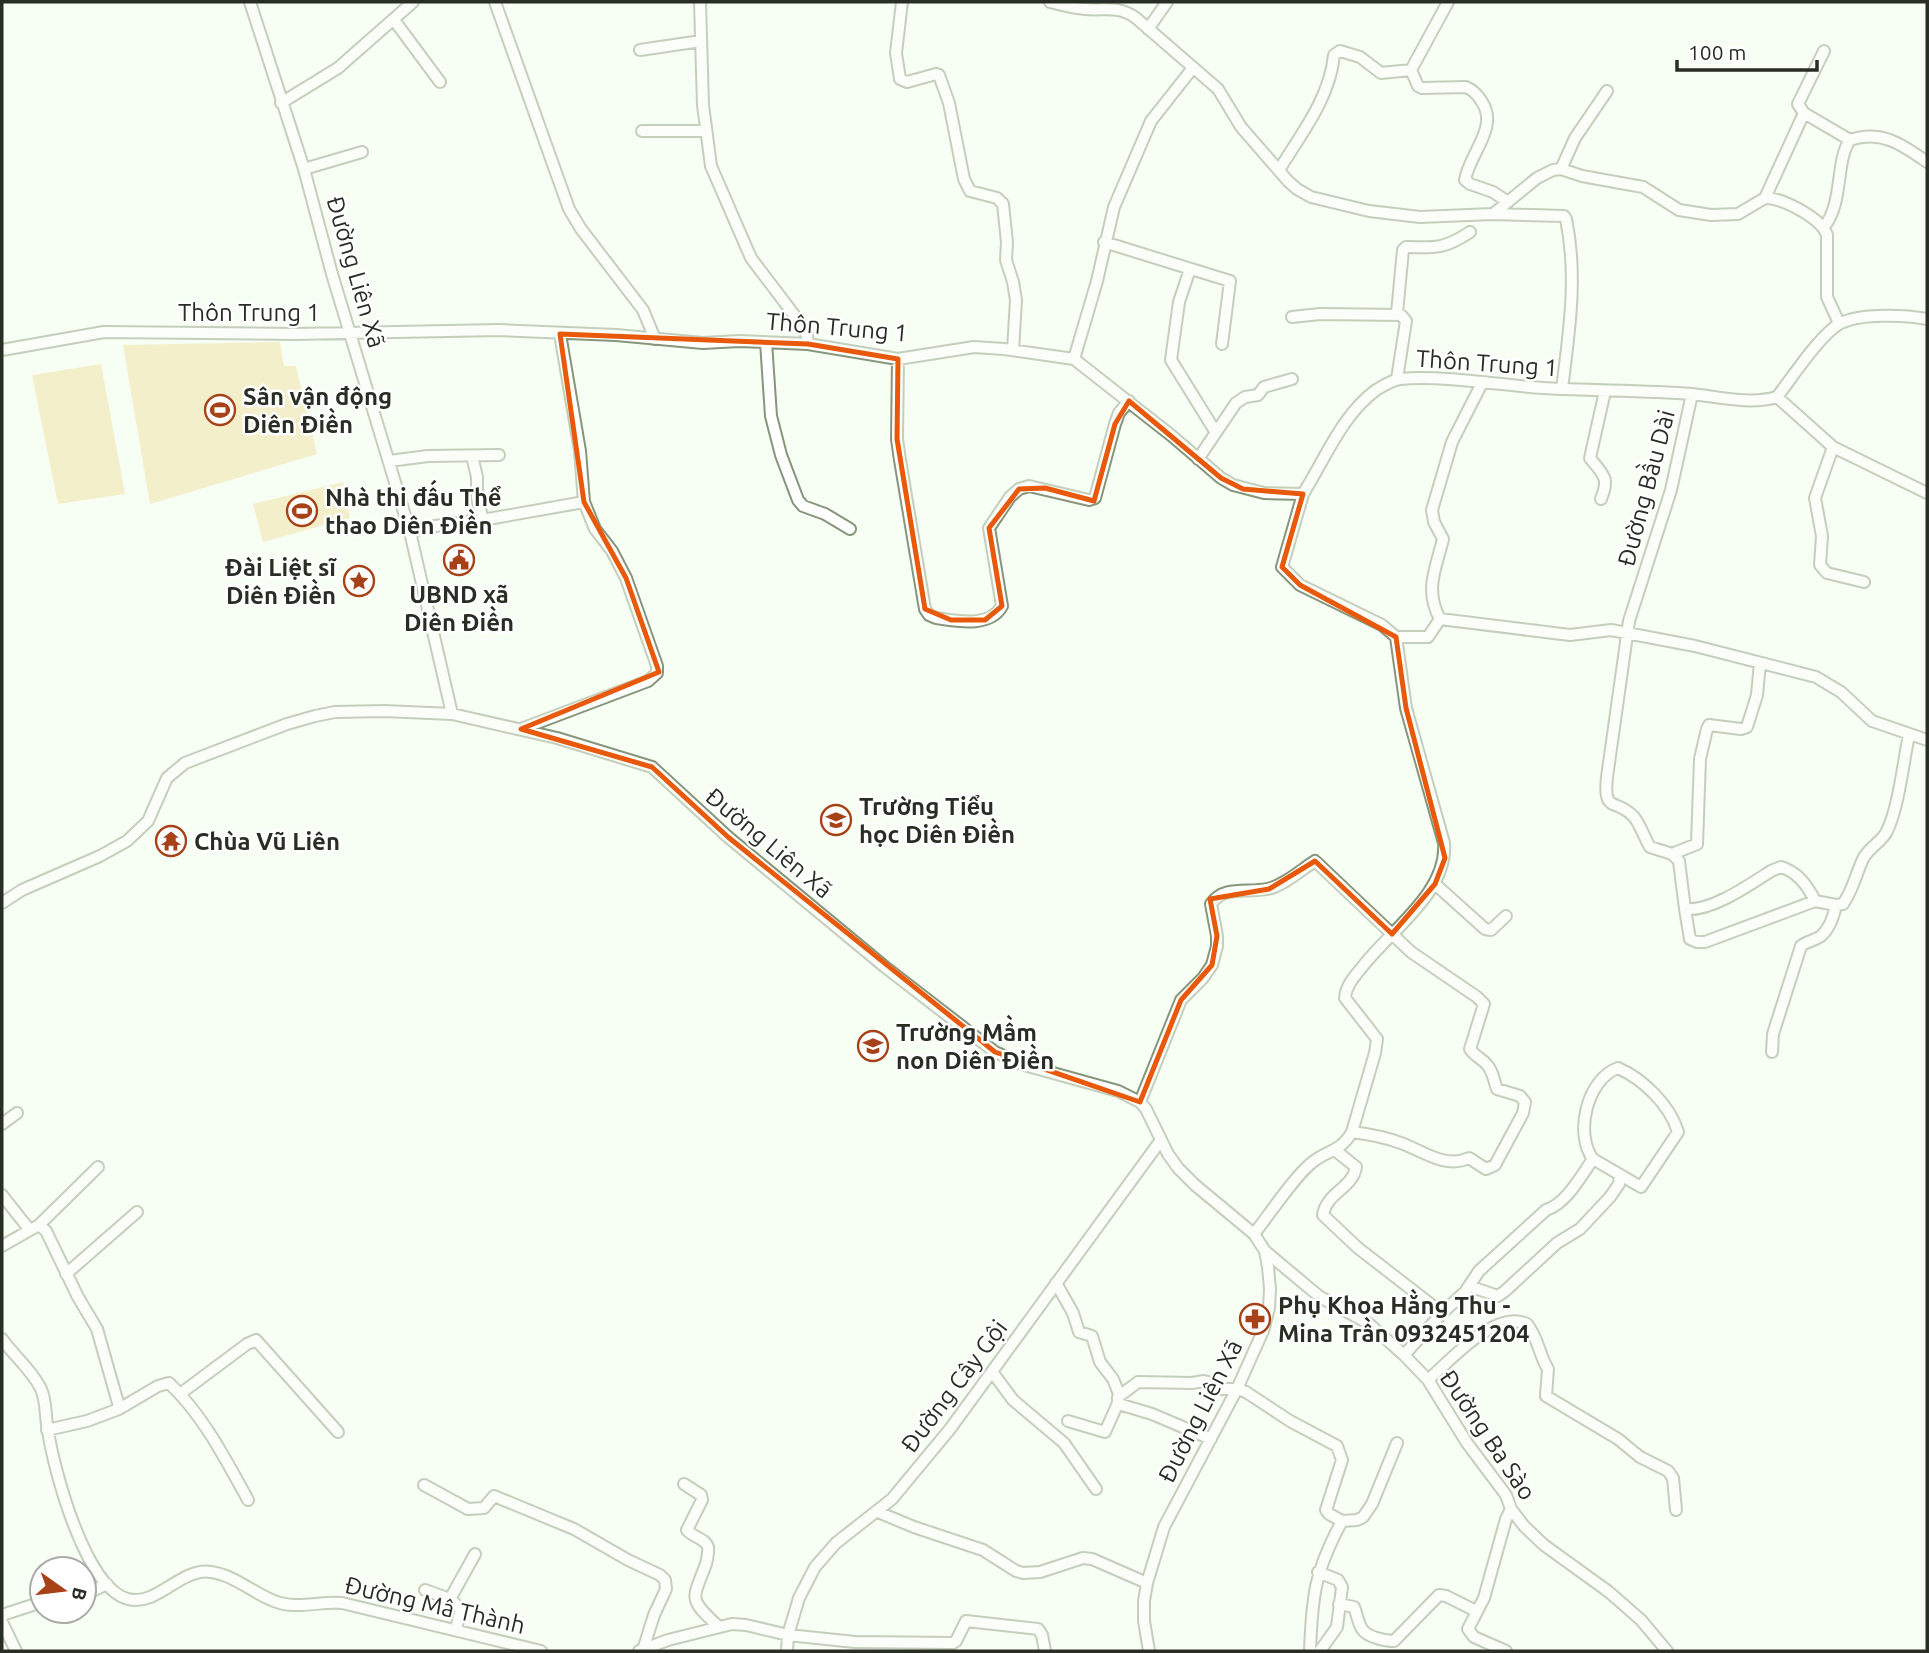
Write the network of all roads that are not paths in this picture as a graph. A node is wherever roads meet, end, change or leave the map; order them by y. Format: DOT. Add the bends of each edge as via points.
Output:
graph roads {
  1 [pos="250,2"];
  2 [pos="414,2"];
  3 [pos="495,2"];
  4 [pos="700,2"];
  5 [pos="902,2"];
  6 [pos="1050,2"];
  7 [pos="1167,2"];
  8 [pos="1448,2"];
  9 [pos="1101,5"];
  10 [pos="394,20"];
  11 [pos="1148,29"];
  12 [pos="701,41"];
  13 [pos="640,50"];
  14 [pos="1824,51"];
  15 [pos="1192,69"];
  16 [pos="1411,69"];
  17 [pos="440,82"];
  18 [pos="1607,91"];
  19 [pos="281,103"];
  20 [pos="1804,113"];
  21 [pos="642,131"];
  22 [pos="705,131"];
  23 [pos="1850,140"];
  24 [pos="362,152"];
  25 [pos="1927,162"];
  26 [pos="304,169"];
  27 [pos="1561,169"];
  28 [pos="1279,170"];
  29 [pos="1765,198"];
  30 [pos="1508,202"];
  31 [pos="1493,214"];
  32 [pos="1824,227"];
  33 [pos="1470,232"];
  34 [pos="1104,242"];
  35 [pos="1190,269"];
  36 [pos="1397,313"];
  37 [pos="1292,317"];
  38 [pos="1927,319"];
  39 [pos="1839,323"];
  40 [pos="351,332"];
  41 [pos="560,334"];
  42 [pos="655,339"];
  43 [pos="766,342"];
  44 [pos="808,344"];
  45 [pos="1222,344"];
  46 [pos="1013,350"];
  47 [pos="2,351"];
  48 [pos="898,359"];
  49 [pos="1074,359"];
  50 [pos="1292,379"];
  51 [pos="1397,379"];
  52 [pos="1482,383"];
  53 [pos="1562,389"];
  54 [pos="1605,391"];
  55 [pos="1692,394"];
  56 [pos="1777,397"];
  57 [pos="1129,401"];
  58 [pos="1215,431"];
  59 [pos="1833,447"];
  60 [pos="499,455"];
  61 [pos="472,456"];
  62 [pos="1198,459"];
  63 [pos="389,461"];
  64 [pos="1927,493"];
  65 [pos="1303,494"];
  66 [pos="1601,499"];
  67 [pos="584,502"];
  68 [pos="483,520"];
  69 [pos="850,529"];
  70 [pos="410,532"];
  71 [pos="1864,582"];
  72 [pos="1440,619"];
  73 [pos="1628,632"];
  74 [pos="1396,637"];
  75 [pos="1760,663"];
  76 [pos="452,714"];
  77 [pos="521,729"];
  78 [pos="1909,735"];
  79 [pos="1927,740"];
  80 [pos="1672,854"];
  81 [pos="1435,884"];
  82 [pos="1815,901"];
  83 [pos="2,903"];
  84 [pos="1836,905"];
  85 [pos="1685,909"];
  86 [pos="1506,916"];
  87 [pos="1392,934"];
  88 [pos="1772,1052"];
  89 [pos="1140,1102"];
  90 [pos="17,1113"];
  91 [pos="2,1124"];
  92 [pos="1352,1132"];
  93 [pos="1161,1140"];
  94 [pos="1336,1151"];
  95 [pos="1593,1159"];
  96 [pos="98,1167"];
  97 [pos="1620,1175"];
  98 [pos="2,1195"];
  99 [pos="137,1212"];
  100 [pos="34,1227"];
  101 [pos="1254,1234"];
  102 [pos="2,1246"];
  103 [pos="1265,1251"];
  104 [pos="66,1274"];
  105 [pos="1056,1283"];
  106 [pos="1469,1286"];
  107 [pos="1442,1313"];
  108 [pos="2,1339"];
  109 [pos="1404,1355"];
  110 [pos="993,1373"];
  111 [pos="1428,1380"];
  112 [pos="1237,1389"];
  113 [pos="180,1394"];
  114 [pos="1119,1398"];
  115 [pos="119,1409"];
  116 [pos="1068,1421"];
  117 [pos="47,1430"];
  118 [pos="338,1432"];
  119 [pos="1211,1439"];
  120 [pos="1397,1443"];
  121 [pos="684,1484"];
  122 [pos="424,1485"];
  123 [pos="1096,1489"];
  124 [pos="247,1500"];
  125 [pos="1511,1509"];
  126 [pos="1676,1510"];
  127 [pos="878,1512"];
  128 [pos="1342,1521"];
  129 [pos="475,1554"];
  130 [pos="1318,1572"];
  131 [pos="1147,1583"];
  132 [pos="107,1584"];
  133 [pos="98,1588"];
  134 [pos="425,1590"];
  135 [pos="450,1599"];
  136 [pos="1339,1604"];
  137 [pos="28,1607"];
  138 [pos="1476,1611"];
  139 [pos="2,1615"];
  140 [pos="2,1622"];
  141 [pos="718,1626"];
  142 [pos="456,1629"];
  143 [pos="788,1635"];
  144 [pos="1490,1648"];
  145 [pos="16,1651"];
  146 [pos="541,1651"];
  147 [pos="641,1651"];
  148 [pos="787,1651"];
  149 [pos="1045,1651"];
  150 [pos="1149,1651"];
  151 [pos="1310,1651"];
  152 [pos="1320,1651"];
  153 [pos="1506,1651"];
  154 [pos="1667,1651"];
  1 -- 19 [label="street, Đường Liên Xã"];
  2 -- 10 [label="street"];
  3 -- 42 [label="street" via="569,209 643,310"];
  4 -- 12 [label="street"];
  5 -- 46 [label="street" via="896,53 900,79 907,82 939,75 968,189 1003,204 1006,260 1016,300"];
  6 -- 9 [label="street" via="1080,9"];
  7 -- 11 [label="street"];
  8 -- 16 [label="street"];
  9 -- 11 [label="street" via="1128,12"];
  10 -- 17 [label="street"];
  10 -- 19 [label="street" via="338,68"];
  11 -- 15 [label="street"];
  12 -- 13 [label="street"];
  12 -- 22 [label="street"];
  14 -- 20 [label="street" via="1798,104"];
  15 -- 28 [label="street" via="1223,94 1241,127"];
  15 -- 34 [label="street" via="1151,121"];
  16 -- 28 [label="street" via="1381,74 1356,55 1336,53 1325,95"];
  16 -- 30 [label="street" via="1422,88 1466,87 1483,103 1489,116 1487,126 1465,180"];
  18 -- 27 [label="street" via="1575,138"];
  19 -- 26 [label="street, Đường Liên Xã"];
  20 -- 23 [label="street"];
  20 -- 29 [label="street"];
  21 -- 22 [label="street"];
  22 -- 44 [label="street" via="711,166 751,258 801,324"];
  23 -- 25 [label="street" via="1887,137"];
  23 -- 32 [label="street" via="1832,216"];
  24 -- 26 [label="street"];
  26 -- 40 [label="street, Đường Liên Xã"];
  27 -- 29 [label="street" via="1628,182 1679,210 1701,214 1738,214"];
  27 -- 30 [label="street" via="1537,178"];
  28 -- 31 [label="street" via="1297,190 1311,197 1369,211 1420,217"];
  29 -- 32 [label="street" via="1779,200"];
  30 -- 31 [label="street"];
  31 -- 53 [label="street" via="1560,215 1566,219 1573,257"];
  32 -- 39 [label="street" via="1827,297"];
  33 -- 36 [label="street" via="1442,247 1403,250"];
  34 -- 35 [label="street"];
  34 -- 49 [label="street"];
  35 -- 45 [label="street" via="1230,281"];
  35 -- 58 [label="street" via="1179,302 1171,360"];
  36 -- 37 [label="street"];
  36 -- 51 [label="street" via="1406,321"];
  38 -- 39 [label="street" via="1878,317"];
  39 -- 56 [label="street"];
  40 -- 41 [label="street, Thôn Trung 1"];
  40 -- 47 [label="street, Thôn Trung 1" via="104,332"];
  40 -- 63 [label="street, Đường Liên Xã"];
  41 -- 42 [label="street, Thôn Trung 1"];
  41 -- 67 [label="street"];
  42 -- 43 [label="street, Thôn Trung 1"];
  43 -- 44 [label="street, Thôn Trung 1"];
  43 -- 69 [label="street" via="771,416 798,500"];
  44 -- 48 [label="street, Thôn Trung 1"];
  46 -- 48 [label="street, Thôn Trung 1" via="974,347"];
  46 -- 49 [label="street, Thôn Trung 1"];
  48 -- 57 [label="street" via="897,439 903,486 925,609 936,618 985,620 998,614 1002,606 989,534 991,522 1010,496 1029,486 1095,498 1115,424"];
  49 -- 57 [label="street, Thôn Trung 1"];
  50 -- 58 [label="street" via="1264,387 1258,395 1236,403"];
  51 -- 52 [label="street, Thôn Trung 1"];
  51 -- 65 [label="street, Thôn Trung 1" via="1360,404"];
  52 -- 53 [label="street, Thôn Trung 1"];
  52 -- 72 [label="street" via="1452,442 1432,510 1443,539 1432,592"];
  53 -- 54 [label="street, Thôn Trung 1"];
  54 -- 55 [label="street, Thôn Trung 1"];
  54 -- 66 [label="street" via="1590,458 1605,476"];
  55 -- 56 [label="street, Đường Bầu Dài" via="1747,400"];
  55 -- 73 [label="street, Đường Bầu Dài" via="1671,490"];
  56 -- 59 [label="street"];
  57 -- 62 [label="street, Thôn Trung 1"];
  58 -- 62 [label="street"];
  59 -- 64 [label="street"];
  59 -- 71 [label="street" via="1815,498 1822,536 1820,565 1827,573"];
  60 -- 61 [label="street"];
  61 -- 63 [label="street"];
  61 -- 68 [label="street"];
  62 -- 65 [label="street, Thôn Trung 1" via="1243,489"];
  63 -- 70 [label="street, Đường Liên Xã"];
  65 -- 74 [label="street" via="1282,567 1300,584 1382,625"];
  67 -- 68 [label="street"];
  67 -- 77 [label="street" via="626,578 657,673 648,681"];
  68 -- 70 [label="street"];
  70 -- 76 [label="street, Đường Liên Xã"];
  72 -- 73 [label="street" via="1570,635"];
  72 -- 74 [label="street" via="1429,637"];
  73 -- 75 [label="street"];
  73 -- 80 [label="street, Đường Bầu Dài" via="1605,793 1607,800 1637,821 1650,847"];
  74 -- 81 [label="street" via="1406,708 1444,842 1445,858"];
  75 -- 78 [label="street" via="1816,677 1841,692 1872,721"];
  75 -- 80 [label="street" via="1747,727 1709,725 1700,760 1698,844"];
  76 -- 77 [label="street, Đường Liên Xã"];
  76 -- 83 [label="street" via="335,712 287,724 185,763 167,778 148,821 127,841"];
  77 -- 89 [label="street, Đường Liên Xã" via="652,767 748,854 995,1052"];
  78 -- 79 [label="street"];
  78 -- 84 [label="street" via="1892,820 1885,835 1868,849 1849,896"];
  80 -- 85 [label="street" via="1679,861"];
  81 -- 86 [label="street" via="1485,929 1491,930"];
  81 -- 87 [label="street"];
  82 -- 84 [label="street"];
  82 -- 85 [label="street" via="1804,882 1781,867 1711,905"];
  82 -- 85 [label="street" via="1705,942 1690,939"];
  84 -- 88 [label="street" via="1822,935 1801,946 1773,1034"];
  87 -- 89 [label="street" via="1315,861 1269,889 1216,896 1211,904 1217,936 1212,965 1181,1000"];
  87 -- 92 [label="street" via="1346,990 1345,998 1377,1039"];
  87 -- 92 [label="street" via="1484,1004 1470,1049 1491,1070 1497,1089 1525,1102 1523,1113 1495,1165 1486,1169 1469,1158 1446,1162 1399,1143"];
  89 -- 93 [label="street, Đường Liên Xã"];
  90 -- 91 [label="street"];
  92 -- 94 [label="street"];
  93 -- 101 [label="street, Đường Liên Xã" via="1178,1168"];
  93 -- 105 [label="street, Đường Cây Gội"];
  94 -- 101 [label="street" via="1313,1162"];
  94 -- 107 [label="street" via="1356,1167 1355,1175 1324,1207 1328,1222"];
  95 -- 97 [label="street"];
  95 -- 97 [label="street" via="1585,1142 1584,1115 1605,1076 1618,1068 1649,1089 1678,1132 1642,1188"];
  95 -- 106 [label="street" via="1556,1207 1546,1210 1496,1255"];
  96 -- 100 [label="street"];
  97 -- 106 [label="street" via="1611,1197 1580,1229 1505,1291 1498,1296"];
  98 -- 100 [label="street"];
  99 -- 104 [label="street"];
  100 -- 102 [label="street"];
  100 -- 104 [label="street" via="46,1231"];
  101 -- 103 [label="street, Đường Liên Xã"];
  103 -- 109 [label="street, Đường Ba Sào" via="1320,1297 1368,1323"];
  103 -- 112 [label="street, Đường Liên Xã" via="1269,1308"];
  104 -- 115 [label="street" via="97,1329"];
  105 -- 110 [label="street, Đường Cây Gội"];
  105 -- 114 [label="street" via="1079,1332 1092,1336"];
  106 -- 107 [label="street"];
  107 -- 109 [label="street"];
  108 -- 117 [label="street, Đường Mâ Thành" via="41,1390"];
  109 -- 111 [label="street, Đường Ba Sào"];
  110 -- 123 [label="street" via="1013,1400 1063,1443"];
  110 -- 127 [label="street, Đường Cây Gội"];
  111 -- 125 [label="street, Đường Ba Sào"];
  111 -- 126 [label="street" via="1494,1326 1512,1320 1527,1324 1548,1369 1546,1396 1668,1471"];
  112 -- 114 [label="street" via="1220,1389 1204,1381 1149,1381 1138,1382"];
  112 -- 119 [label="street, Đường Liên Xã"];
  112 -- 128 [label="street" via="1337,1446 1342,1460 1326,1510"];
  113 -- 115 [label="street" via="169,1384 158,1386"];
  113 -- 118 [label="street" via="256,1340"];
  113 -- 124 [label="street"];
  114 -- 116 [label="street" via="1105,1432"];
  114 -- 119 [label="street"];
  115 -- 117 [label="street"];
  117 -- 132 [label="street, Đường Mâ Thành" via="66,1508 86,1553"];
  119 -- 131 [label="street, Đường Liên Xã" via="1164,1527"];
  120 -- 128 [label="street" via="1367,1512 1357,1520"];
  121 -- 141 [label="street" via="702,1500 687,1530 708,1549 694,1596"];
  122 -- 147 [label="street" via="468,1509 484,1508 494,1496 574,1529 660,1575 666,1589"];
  125 -- 138 [label="street"];
  125 -- 154 [label="street, Đường Ba Sào" via="1544,1545 1641,1620"];
  127 -- 131 [label="street" via="984,1550 1016,1571 1040,1572 1083,1558"];
  127 -- 143 [label="street, Đường Cây Gội" via="836,1543 815,1567"];
  128 -- 130 [label="street"];
  129 -- 135 [label="street"];
  130 -- 136 [label="street" via="1338,1580 1342,1587"];
  130 -- 151 [label="street"];
  131 -- 150 [label="street, Đường Liên Xã" via="1144,1621"];
  132 -- 133 [label="street"];
  132 -- 142 [label="street, Đường Mâ Thành" via="136,1601 196,1573 212,1572 290,1606 342,1603"];
  134 -- 135 [label="street"];
  135 -- 142 [label="street" via="461,1609"];
  136 -- 138 [label="street" via="1354,1607 1366,1633 1394,1642 1439,1595"];
  136 -- 152 [label="street" via="1337,1627"];
  137 -- 139 [label="street"];
  138 -- 144 [label="street" via="1469,1634"];
  140 -- 145 [label="street"];
  141 -- 143 [label="street" via="746,1625"];
  141 -- 147 [label="street"];
  142 -- 146 [label="street, Đường Mâ Thành"];
  143 -- 148 [label="street, Đường Cây Gội"];
  143 -- 149 [label="street" via="855,1642 953,1643 966,1621 1038,1629"];
  144 -- 153 [label="street"];
}
